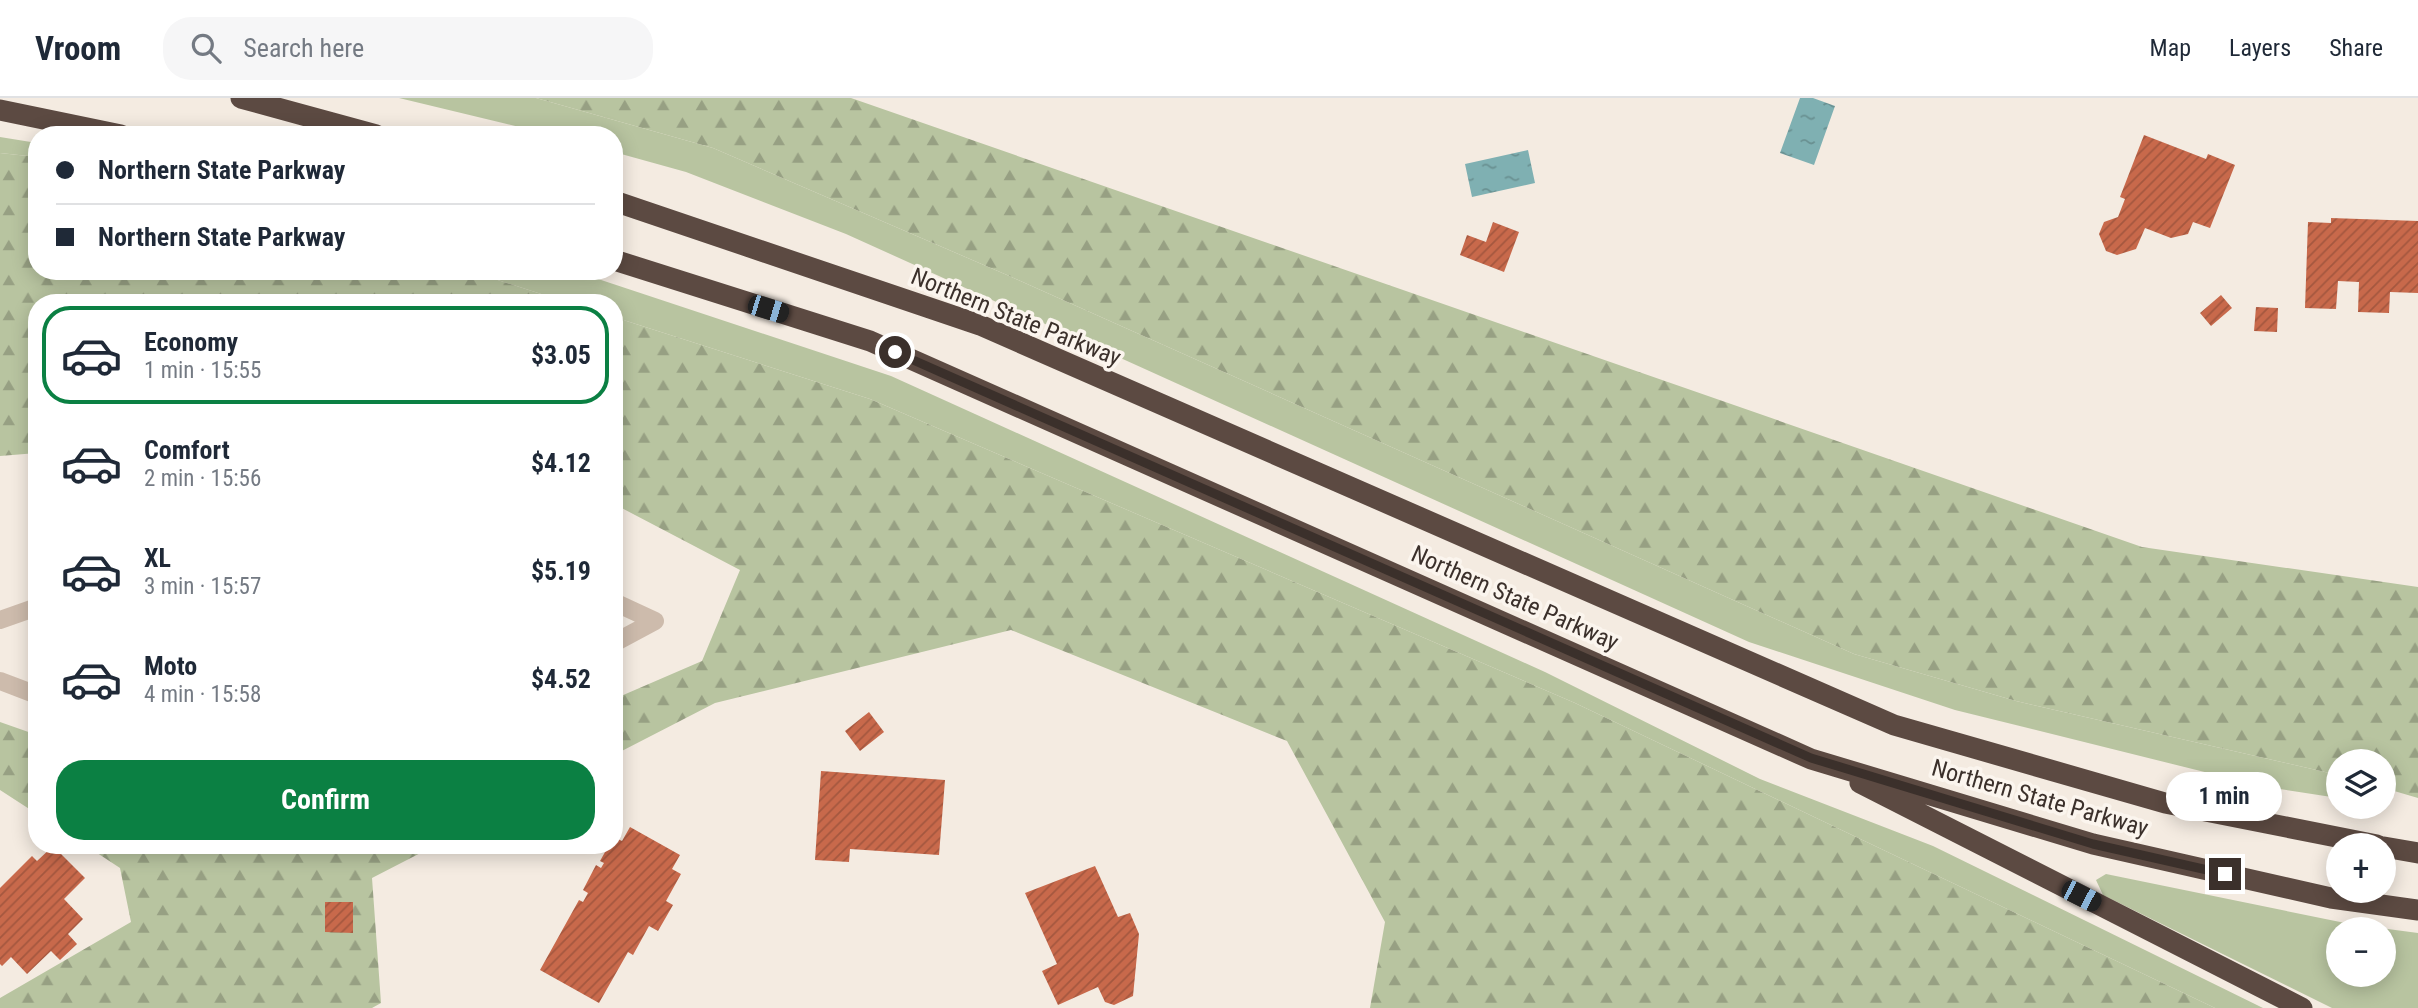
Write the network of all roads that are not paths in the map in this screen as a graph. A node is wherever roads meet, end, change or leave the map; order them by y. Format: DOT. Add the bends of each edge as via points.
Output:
graph roads {
  1 [pos="241,98"];
  2 [pos="0,110"];
  3 [pos="77,126"];
  4 [pos="343,126"];
  5 [pos="623,204"];
  6 [pos="623,263"];
  7 [pos="623,606"];
  8 [pos="28,610"];
  9 [pos="0,620"];
  10 [pos="623,638"];
  11 [pos="0,681"];
  12 [pos="28,692"];
  13 [pos="1811,758"];
  14 [pos="2326,835"];
  15 [pos="2396,848"];
  16 [pos="2418,853"];
  17 [pos="2418,910"];
  18 [pos="2302,1008"];
  1 -- 4 [label="highway"];
  2 -- 3 [label="highway"];
  5 -- 14 [label="highway, Northern State Parkway" via="980,326 1894,725 2165,803"];
  6 -- 13 [label="highway, Northern State Parkway" via="870,341"];
  7 -- 10 [label="lane" via="655,621"];
  8 -- 9 [label="lane"];
  11 -- 12 [label="lane"];
  13 -- 17 [label="highway, Northern State Parkway" via="2093,844 2331,898"];
  13 -- 18 [label="highway"];
  15 -- 16 [label="highway"];
}
